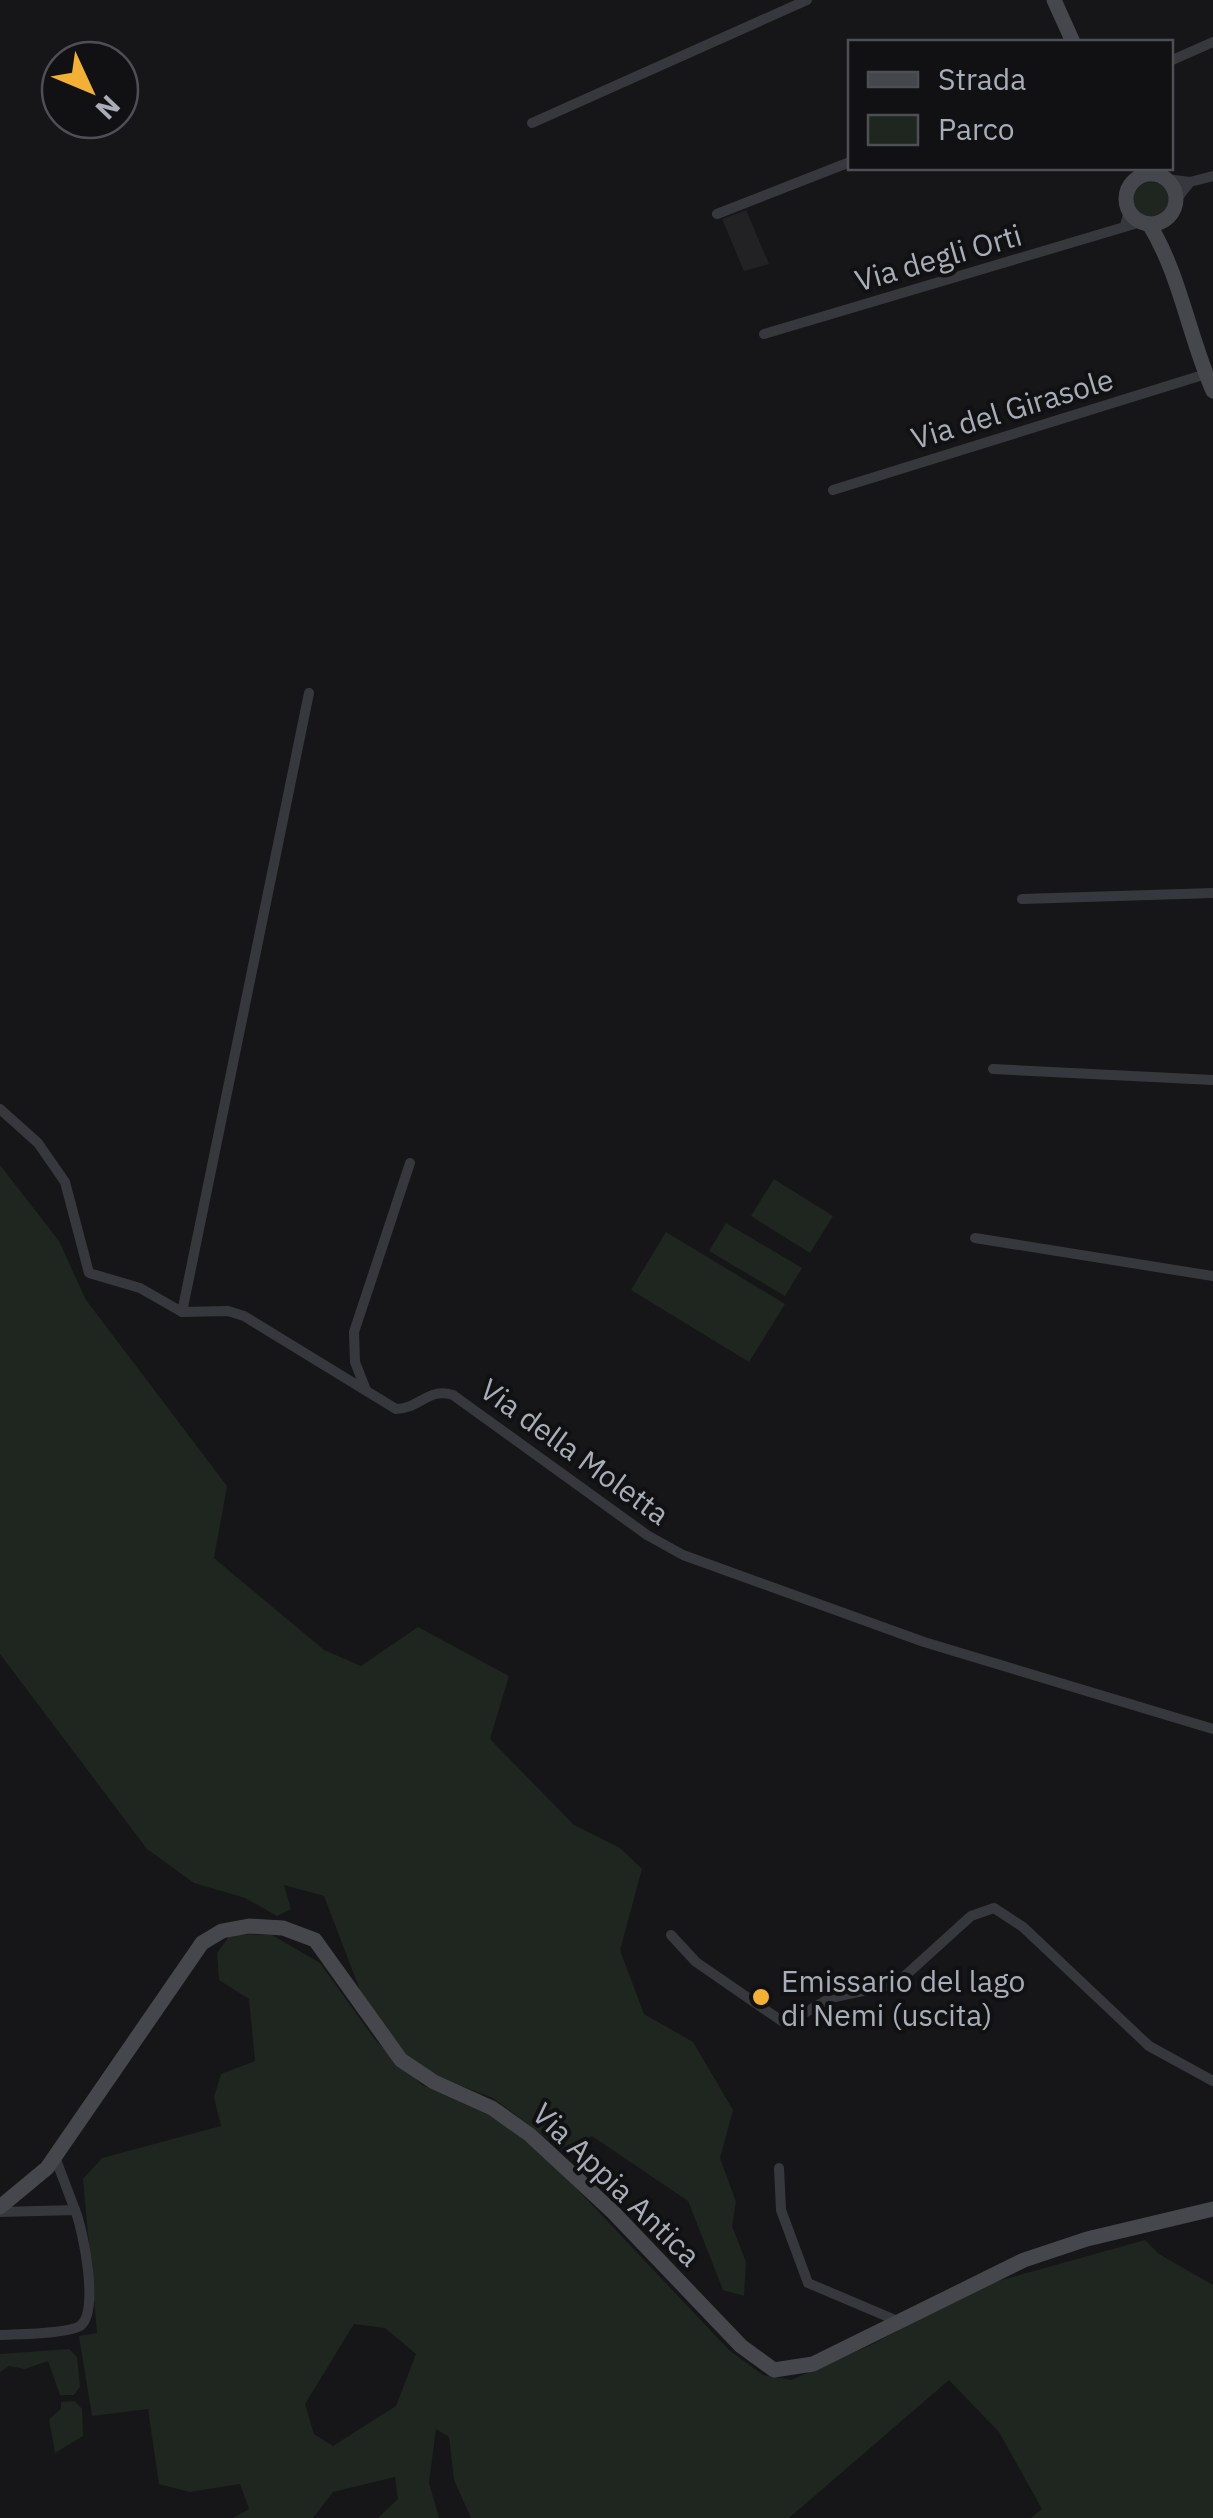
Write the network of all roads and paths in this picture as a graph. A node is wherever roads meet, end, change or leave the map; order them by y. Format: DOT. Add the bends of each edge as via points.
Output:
graph roads {
  1 [pos="807,0"];
  2 [pos="1054,0"];
  3 [pos="1072,40"];
  4 [pos="1213,42"];
  5 [pos="1173,59"];
  6 [pos="532,123"];
  7 [pos="848,163"];
  8 [pos="1130,170"];
  9 [pos="1154,173"];
  10 [pos="1213,176"];
  11 [pos="1190,182"];
  12 [pos="1130,186"];
  13 [pos="1173,207"];
  14 [pos="717,214"];
  15 [pos="1136,220"];
  16 [pos="1166,252"];
  17 [pos="764,334"];
  18 [pos="1206,374"];
  19 [pos="1213,391"];
  20 [pos="832,490"];
  21 [pos="308,694"];
  22 [pos="1213,893"];
  23 [pos="1022,899"];
  24 [pos="992,1070"];
  25 [pos="1213,1080"];
  26 [pos="0,1109"];
  27 [pos="410,1163"];
  28 [pos="974,1238"];
  29 [pos="1213,1276"];
  30 [pos="182,1312"];
  31 [pos="366,1391"];
  32 [pos="1213,1729"];
  33 [pos="671,1936"];
  34 [pos="1213,2081"];
  35 [pos="55,2157"];
  36 [pos="778,2168"];
  37 [pos="0,2210"];
  38 [pos="75,2210"];
  39 [pos="1213,2210"];
  40 [pos="901,2322"];
  41 [pos="0,2336"];
  1 -- 6 [label="street"];
  2 -- 3 [label="street"];
  4 -- 5 [label="street"];
  7 -- 14 [label="street"];
  8 -- 12 [label="street"];
  9 -- 11 [label="street"];
  9 -- 12 [label="street"];
  9 -- 13 [label="street"];
  10 -- 11 [label="street"];
  11 -- 13 [label="street"];
  12 -- 15 [label="street"];
  13 -- 15 [label="street"];
  13 -- 16 [label="street"];
  15 -- 16 [label="street"];
  15 -- 17 [label="street, Via degli Orti"];
  16 -- 18 [label="street"];
  18 -- 19 [label="street"];
  18 -- 20 [label="street, Via del Girasole"];
  21 -- 30 [label="street"];
  22 -- 23 [label="street"];
  24 -- 25 [label="street"];
  26 -- 30 [label="street" via="43,1148 65,1182 89,1273 140,1288"];
  27 -- 31 [label="street" via="354,1332 354,1362"];
  28 -- 29 [label="street"];
  30 -- 31 [label="street, Via della Moletta" via="244,1316"];
  31 -- 32 [label="street, Via della Moletta" via="403,1409 435,1392 453,1394 651,1537 688,1556 959,1653"];
  33 -- 34 [label="street" via="696,1962 786,2024 830,1998 896,1984 971,1916 991,1907 1023,1927 1148,2046"];
  35 -- 37 [label="street, Via Appia Antica"];
  35 -- 38 [label="street"];
  35 -- 40 [label="street, Via Appia Antica" via="205,1940 237,1927 288,1929 326,1951 401,2060 539,2142 766,2367 800,2369"];
  36 -- 40 [label="street" via="781,2210 808,2284"];
  37 -- 38 [label="street"];
  38 -- 41 [label="street" via="85,2244 86,2318 76,2328"];
  39 -- 40 [label="street, Via Appia Antica" via="1038,2254"];
}
